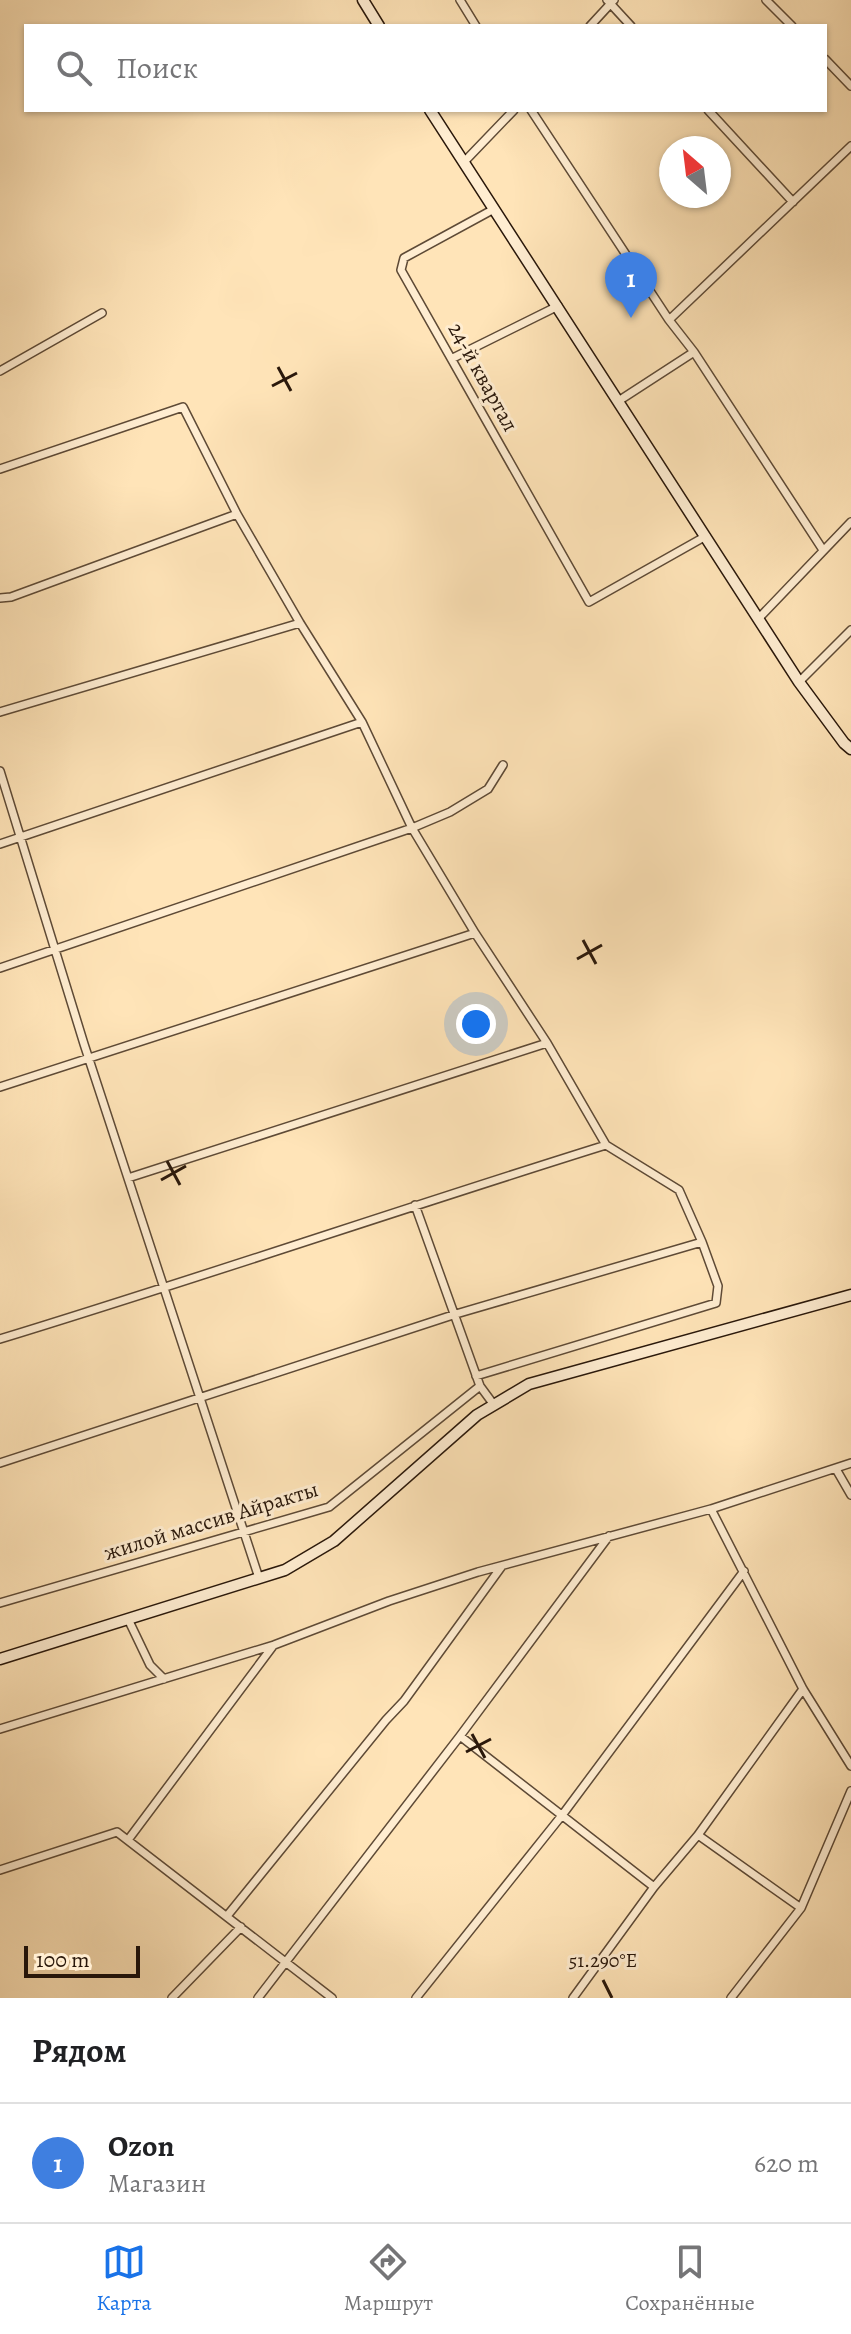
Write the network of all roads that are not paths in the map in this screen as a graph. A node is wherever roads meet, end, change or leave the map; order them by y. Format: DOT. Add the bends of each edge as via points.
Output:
graph roads {
  1 [pos="363,0"];
  2 [pos="460,0"];
  3 [pos="766,0"];
  4 [pos="611,1"];
  5 [pos="378,24"];
  6 [pos="475,24"];
  7 [pos="592,24"];
  8 [pos="629,24"];
  9 [pos="790,24"];
  10 [pos="827,61"];
  11 [pos="851,86"];
  12 [pos="431,112"];
  13 [pos="512,112"];
  14 [pos="532,112"];
  15 [pos="710,112"];
  16 [pos="851,146"];
  17 [pos="464,162"];
  18 [pos="793,202"];
  19 [pos="494,209"];
  20 [pos="558,306"];
  21 [pos="102,313"];
  22 [pos="669,320"];
  23 [pos="694,352"];
  24 [pos="453,358"];
  25 [pos="0,371"];
  26 [pos="620,400"];
  27 [pos="0,469"];
  28 [pos="237,514"];
  29 [pos="851,522"];
  30 [pos="706,536"];
  31 [pos="823,550"];
  32 [pos="0,598"];
  33 [pos="759,618"];
  34 [pos="300,623"];
  35 [pos="851,630"];
  36 [pos="799,682"];
  37 [pos="0,712"];
  38 [pos="362,722"];
  39 [pos="851,749"];
  40 [pos="503,765"];
  41 [pos="0,771"];
  42 [pos="412,828"];
  43 [pos="22,837"];
  44 [pos="0,844"];
  45 [pos="475,933"];
  46 [pos="55,950"];
  47 [pos="0,968"];
  48 [pos="547,1043"];
  49 [pos="89,1058"];
  50 [pos="0,1087"];
  51 [pos="606,1145"];
  52 [pos="128,1178"];
  53 [pos="415,1205"];
  54 [pos="702,1242"];
  55 [pos="164,1289"];
  56 [pos="851,1295"];
  57 [pos="456,1314"];
  58 [pos="0,1339"];
  59 [pos="476,1376"];
  60 [pos="480,1386"];
  61 [pos="199,1398"];
  62 [pos="494,1405"];
  63 [pos="0,1463"];
  64 [pos="851,1463"];
  65 [pos="836,1469"];
  66 [pos="851,1495"];
  67 [pos="711,1509"];
  68 [pos="244,1532"];
  69 [pos="609,1536"];
  70 [pos="502,1566"];
  71 [pos="744,1571"];
  72 [pos="259,1578"];
  73 [pos="0,1603"];
  74 [pos="128,1619"];
  75 [pos="274,1645"];
  76 [pos="0,1659"];
  77 [pos="164,1679"];
  78 [pos="803,1689"];
  79 [pos="0,1729"];
  80 [pos="460,1736"];
  81 [pos="851,1766"];
  82 [pos="851,1791"];
  83 [pos="563,1814"];
  84 [pos="698,1835"];
  85 [pos="128,1840"];
  86 [pos="0,1870"];
  87 [pos="654,1887"];
  88 [pos="801,1908"];
  89 [pos="227,1916"];
  90 [pos="241,1927"];
  91 [pos="287,1962"];
  92 [pos="172,1998"];
  93 [pos="258,1998"];
  94 [pos="332,1998"];
  95 [pos="416,1998"];
  96 [pos="573,1998"];
  97 [pos="731,1998"];
  1 -- 5 [label="main road"];
  2 -- 6 [label="street"];
  3 -- 9 [label="street"];
  4 -- 7 [label="street"];
  4 -- 8 [label="street"];
  10 -- 11 [label="street"];
  12 -- 17 [label="main road"];
  13 -- 17 [label="street"];
  14 -- 22 [label="street"];
  15 -- 18 [label="street"];
  16 -- 18 [label="street"];
  17 -- 19 [label="main road"];
  18 -- 22 [label="street"];
  19 -- 20 [label="main road"];
  19 -- 24 [label="street, 24-й квартал" via="404,258 401,265"];
  20 -- 24 [label="street"];
  20 -- 26 [label="main road"];
  21 -- 25 [label="street"];
  22 -- 23 [label="street"];
  23 -- 26 [label="street"];
  23 -- 31 [label="street"];
  24 -- 30 [label="street, 24-й квартал" via="589,602"];
  26 -- 30 [label="main road"];
  27 -- 28 [label="street" via="183,407"];
  28 -- 32 [label="street"];
  28 -- 34 [label="street"];
  29 -- 31 [label="street"];
  30 -- 33 [label="main road"];
  31 -- 33 [label="street"];
  33 -- 36 [label="main road"];
  34 -- 37 [label="street"];
  34 -- 38 [label="street"];
  35 -- 36 [label="street"];
  36 -- 39 [label="main road"];
  38 -- 42 [label="street"];
  38 -- 43 [label="street"];
  40 -- 42 [label="street" via="488,789"];
  41 -- 43 [label="street"];
  42 -- 45 [label="street"];
  42 -- 46 [label="street"];
  43 -- 44 [label="street"];
  43 -- 46 [label="street"];
  45 -- 48 [label="street"];
  45 -- 49 [label="street"];
  46 -- 47 [label="street"];
  46 -- 49 [label="street"];
  48 -- 51 [label="street"];
  48 -- 52 [label="street"];
  49 -- 50 [label="street"];
  49 -- 52 [label="street"];
  51 -- 53 [label="street"];
  51 -- 54 [label="street" via="679,1190"];
  52 -- 55 [label="street"];
  53 -- 55 [label="street"];
  53 -- 57 [label="street"];
  54 -- 57 [label="street"];
  54 -- 59 [label="street" via="718,1286 716,1303"];
  55 -- 58 [label="street"];
  55 -- 61 [label="street"];
  56 -- 62 [label="main road" via="529,1384"];
  57 -- 59 [label="street"];
  57 -- 61 [label="street"];
  59 -- 60 [label="street"];
  60 -- 62 [label="street"];
  60 -- 68 [label="street, жилой массив Айракты" via="329,1507"];
  61 -- 63 [label="street"];
  61 -- 68 [label="street"];
  62 -- 72 [label="main road" via="334,1541 285,1570"];
  64 -- 65 [label="street"];
  65 -- 66 [label="street"];
  65 -- 67 [label="street"];
  67 -- 69 [label="street"];
  67 -- 71 [label="street"];
  68 -- 72 [label="street"];
  68 -- 73 [label="street, жилой массив Айракты"];
  69 -- 70 [label="street"];
  69 -- 80 [label="street"];
  70 -- 75 [label="street"];
  70 -- 89 [label="street" via="404,1701"];
  71 -- 78 [label="street"];
  71 -- 83 [label="street"];
  72 -- 74 [label="main road"];
  74 -- 76 [label="main road"];
  74 -- 77 [label="street" via="150,1665"];
  75 -- 77 [label="street"];
  75 -- 85 [label="street"];
  77 -- 79 [label="street"];
  78 -- 81 [label="street"];
  78 -- 84 [label="street"];
  80 -- 83 [label="street"];
  80 -- 91 [label="street"];
  82 -- 88 [label="street"];
  83 -- 87 [label="street"];
  83 -- 95 [label="street"];
  84 -- 87 [label="street"];
  84 -- 88 [label="street"];
  85 -- 86 [label="street" via="117,1832"];
  85 -- 89 [label="street"];
  87 -- 96 [label="street"];
  88 -- 97 [label="street"];
  89 -- 90 [label="street"];
  90 -- 91 [label="street"];
  90 -- 92 [label="street"];
  91 -- 93 [label="street"];
  91 -- 94 [label="street"];
}
